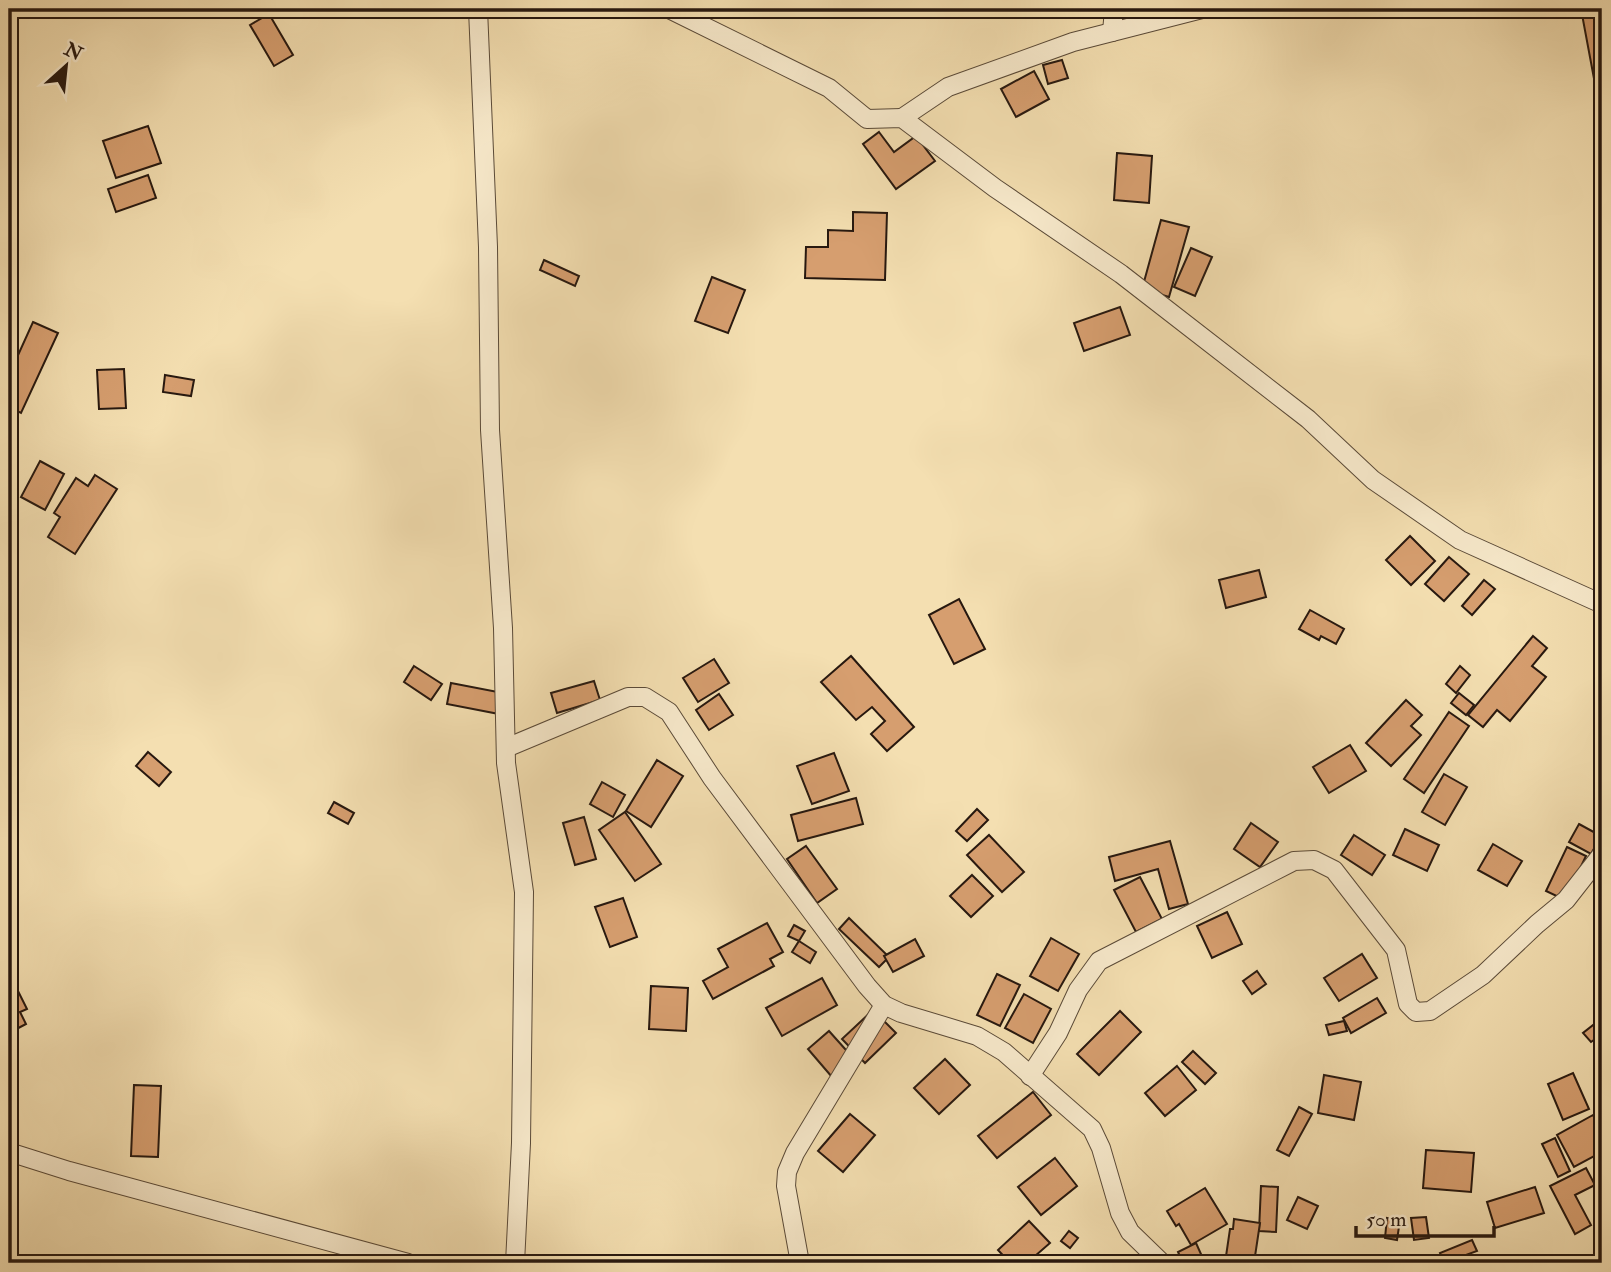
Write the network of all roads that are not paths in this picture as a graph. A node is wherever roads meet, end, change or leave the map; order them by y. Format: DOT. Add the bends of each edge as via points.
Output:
graph roads {
  1 [pos="478,9"];
  2 [pos="669,9"];
  3 [pos="1114,9"];
  4 [pos="1202,9"];
  5 [pos="1112,32"];
  6 [pos="902,118"];
  7 [pos="1602,604"];
  8 [pos="506,747"];
  9 [pos="1602,854"];
  10 [pos="884,1005"];
  11 [pos="1030,1076"];
  12 [pos="9,1152"];
  13 [pos="408,1263"];
  14 [pos="515,1263"];
  15 [pos="800,1263"];
  16 [pos="1162,1263"];
  1 -- 8 [label="street" via="490,430"];
  2 -- 6 [label="street" via="829,88 867,118"];
  3 -- 5 [label="street"];
  4 -- 5 [label="street"];
  5 -- 6 [label="street" via="948,87"];
  6 -- 7 [label="street" via="1121,274 1308,419 1373,480 1460,540"];
  8 -- 10 [label="street" via="628,697 645,697 668,712 720,789"];
  8 -- 14 [label="street" via="524,892"];
  9 -- 11 [label="street" via="1566,900 1483,975 1430,1011 1416,1012 1408,1004 1396,950 1334,870 1314,860 1294,861 1099,961"];
  10 -- 11 [label="street" via="977,1037 1004,1052"];
  10 -- 15 [label="street" via="787,1172"];
  11 -- 16 [label="street" via="1093,1129 1125,1223"];
  12 -- 13 [label="street"];
}
